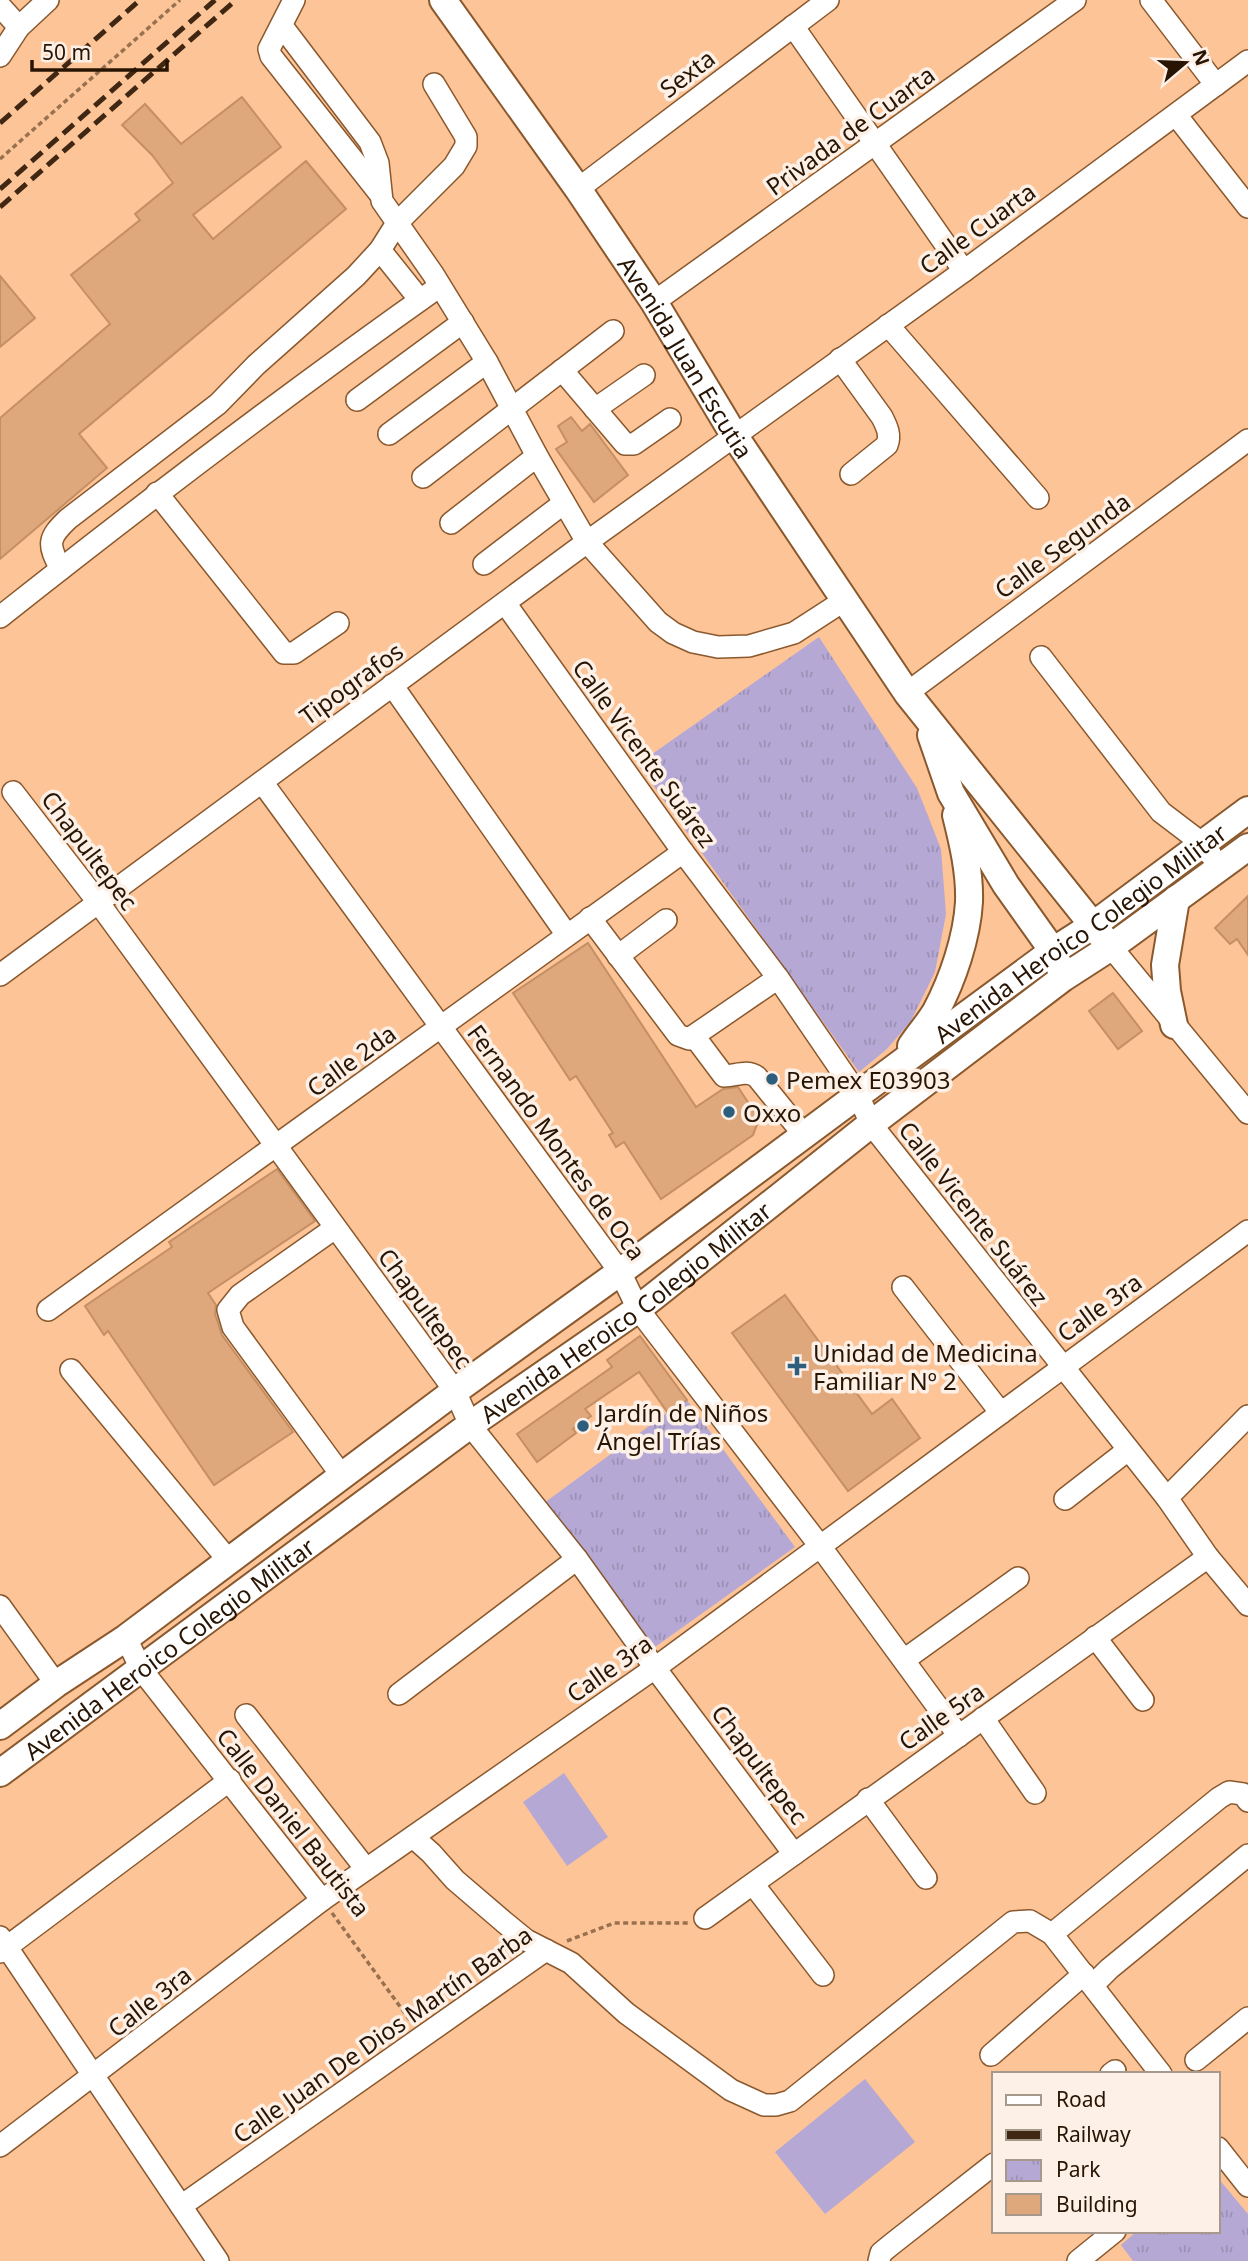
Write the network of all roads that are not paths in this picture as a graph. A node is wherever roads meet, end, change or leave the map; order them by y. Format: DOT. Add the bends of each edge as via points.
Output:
graph roads {
  1 [pos="48,0"];
  2 [pos="294,0"];
  3 [pos="443,0"];
  4 [pos="828,0"];
  5 [pos="1076,0"];
  6 [pos="1151,0"];
  7 [pos="0,6"];
  8 [pos="793,26"];
  9 [pos="19,27"];
  10 [pos="0,56"];
  11 [pos="1248,61"];
  12 [pos="434,84"];
  13 [pos="1216,85"];
  14 [pos="1176,115"];
  15 [pos="875,145"];
  16 [pos="578,189"];
  17 [pos="1248,207"];
  18 [pos="397,223"];
  19 [pos="380,250"];
  20 [pos="964,271"];
  21 [pos="440,286"];
  22 [pos="420,300"];
  23 [pos="654,302"];
  24 [pos="463,322"];
  25 [pos="888,325"];
  26 [pos="613,331"];
  27 [pos="840,359"];
  28 [pos="487,362"];
  29 [pos="562,370"];
  30 [pos="645,375"];
  31 [pos="357,400"];
  32 [pos="511,409"];
  33 [pos="595,409"];
  34 [pos="670,419"];
  35 [pos="389,434"];
  36 [pos="734,435"];
  37 [pos="1248,440"];
  38 [pos="537,456"];
  39 [pos="851,474"];
  40 [pos="423,477"];
  41 [pos="157,493"];
  42 [pos="1038,498"];
  43 [pos="564,503"];
  44 [pos="451,523"];
  45 [pos="587,542"];
  46 [pos="484,564"];
  47 [pos="61,569"];
  48 [pos="845,600"];
  49 [pos="505,603"];
  50 [pos="0,617"];
  51 [pos="338,623"];
  52 [pos="1041,657"];
  53 [pos="392,685"];
  54 [pos="907,693"];
  55 [pos="925,717"];
  56 [pos="262,782"];
  57 [pos="13,792"];
  58 [pos="951,793"];
  59 [pos="1248,810"];
  60 [pos="1203,844"];
  61 [pos="1248,847"];
  62 [pos="683,852"];
  63 [pos="1221,868"];
  64 [pos="1177,899"];
  65 [pos="98,902"];
  66 [pos="590,918"];
  67 [pos="666,920"];
  68 [pos="1092,926"];
  69 [pos="567,935"];
  70 [pos="1111,947"];
  71 [pos="1053,951"];
  72 [pos="618,956"];
  73 [pos="3,966"];
  74 [pos="778,978"];
  75 [pos="1063,978"];
  76 [pos="1174,1025"];
  77 [pos="442,1028"];
  78 [pos="694,1036"];
  79 [pos="901,1063"];
  80 [pos="858,1095"];
  81 [pos="1248,1113"];
  82 [pos="871,1124"];
  83 [pos="804,1135"];
  84 [pos="276,1146"];
  85 [pos="335,1228"];
  86 [pos="1248,1231"];
  87 [pos="620,1272"];
  88 [pos="904,1287"];
  89 [pos="638,1309"];
  90 [pos="48,1310"];
  91 [pos="1062,1367"];
  92 [pos="71,1370"];
  93 [pos="454,1391"];
  94 [pos="1001,1413"];
  95 [pos="1248,1416"];
  96 [pos="470,1425"];
  97 [pos="1128,1450"];
  98 [pos="342,1476"];
  99 [pos="1167,1498"];
  100 [pos="1065,1499"];
  101 [pos="820,1546"];
  102 [pos="1208,1557"];
  103 [pos="578,1559"];
  104 [pos="229,1561"];
  105 [pos="1018,1578"];
  106 [pos="1248,1605"];
  107 [pos="0,1606"];
  108 [pos="1095,1637"];
  109 [pos="126,1639"];
  110 [pos="904,1660"];
  111 [pos="655,1668"];
  112 [pos="141,1669"];
  113 [pos="56,1684"];
  114 [pos="399,1694"];
  115 [pos="1143,1700"];
  116 [pos="246,1715"];
  117 [pos="983,1718"];
  118 [pos="0,1726"];
  119 [pos="959,1735"];
  120 [pos="0,1773"];
  121 [pos="230,1780"];
  122 [pos="1035,1793"];
  123 [pos="868,1799"];
  124 [pos="1248,1801"];
  125 [pos="413,1838"];
  126 [pos="794,1854"];
  127 [pos="1248,1855"];
  128 [pos="366,1869"];
  129 [pos="926,1878"];
  130 [pos="753,1884"];
  131 [pos="322,1900"];
  132 [pos="705,1918"];
  133 [pos="1052,1934"];
  134 [pos="2,1945"];
  135 [pos="546,1950"];
  136 [pos="823,1975"];
  137 [pos="1088,1979"];
  138 [pos="1248,2018"];
  139 [pos="991,2056"];
  140 [pos="1196,2060"];
  141 [pos="1159,2072"];
  142 [pos="93,2077"];
  143 [pos="0,2146"];
  144 [pos="1220,2151"];
  145 [pos="992,2166"];
  146 [pos="1248,2186"];
  147 [pos="181,2206"];
  148 [pos="1113,2233"];
  149 [pos="218,2261"];
  150 [pos="879,2261"];
  151 [pos="1079,2261"];
  1 -- 9 [label="street"];
  2 -- 18 [label="street" via="271,56 380,194"];
  3 -- 16 [label="main road, Avenida Juan Escutia"];
  4 -- 8 [label="street, Sexta"];
  5 -- 15 [label="street, Privada de Cuarta"];
  6 -- 13 [label="street"];
  7 -- 9 [label="street"];
  8 -- 15 [label="street"];
  8 -- 16 [label="street, Sexta"];
  9 -- 10 [label="street"];
  11 -- 13 [label="street, Calle Cuarta"];
  12 -- 18 [label="street" via="462,128 466,146 454,166"];
  13 -- 14 [label="street, Calle Cuarta"];
  14 -- 17 [label="street"];
  14 -- 20 [label="street, Calle Cuarta"];
  15 -- 20 [label="street"];
  15 -- 23 [label="street, Privada de Cuarta"];
  16 -- 23 [label="main road, Avenida Juan Escutia"];
  18 -- 19 [label="street"];
  18 -- 21 [label="street"];
  19 -- 22 [label="street"];
  19 -- 47 [label="street" via="218,404 62,525 51,544"];
  20 -- 25 [label="street, Calle Cuarta"];
  21 -- 22 [label="street"];
  21 -- 24 [label="street"];
  22 -- 41 [label="street"];
  23 -- 36 [label="main road, Avenida Juan Escutia"];
  24 -- 28 [label="street"];
  24 -- 31 [label="street"];
  25 -- 27 [label="street, Calle Cuarta"];
  25 -- 42 [label="street"];
  26 -- 29 [label="street"];
  27 -- 36 [label="street, Calle Cuarta"];
  27 -- 39 [label="street" via="888,428 887,445"];
  28 -- 32 [label="street"];
  28 -- 35 [label="street"];
  29 -- 32 [label="street"];
  29 -- 33 [label="street"];
  30 -- 33 [label="street"];
  32 -- 38 [label="street"];
  32 -- 40 [label="street"];
  33 -- 34 [label="street" via="625,444 634,444"];
  36 -- 45 [label="street, Tipografos"];
  36 -- 48 [label="main road, Avenida Juan Escutia"];
  37 -- 54 [label="street, Calle Segunda"];
  38 -- 43 [label="street"];
  38 -- 44 [label="street"];
  41 -- 47 [label="street"];
  41 -- 51 [label="street" via="284,653 294,653"];
  43 -- 45 [label="street"];
  43 -- 46 [label="street"];
  45 -- 48 [label="street" via="658,622 693,642 718,648 750,646 794,632"];
  45 -- 49 [label="street, Tipografos"];
  47 -- 50 [label="street"];
  48 -- 54 [label="main road, Avenida Juan Escutia"];
  49 -- 53 [label="street, Tipografos"];
  49 -- 62 [label="street, Calle Vicente Suárez"];
  52 -- 60 [label="street" via="1161,812"];
  53 -- 56 [label="street, Tipografos"];
  53 -- 69 [label="street"];
  54 -- 55 [label="main road, Avenida Juan Escutia"];
  55 -- 58 [label="main road, Avenida Juan Escutia"];
  55 -- 68 [label="main road, Avenida Juan Escutia"];
  56 -- 65 [label="street, Tipografos"];
  56 -- 77 [label="street, Fernando Montes de Oca"];
  57 -- 65 [label="street, Chapultepec"];
  58 -- 71 [label="main road, Avenida Juan Escutia" via="1006,885"];
  58 -- 79 [label="main road" via="967,873 964,932 936,1011"];
  59 -- 60 [label="main road, Avenida Heroico Colegio Militar"];
  60 -- 63 [label="street"];
  60 -- 68 [label="main road, Avenida Heroico Colegio Militar"];
  61 -- 63 [label="main road, Avenida Heroico Colegio Militar"];
  62 -- 66 [label="street, Calle 2da"];
  62 -- 74 [label="street, Calle Vicente Suárez"];
  63 -- 64 [label="main road, Avenida Heroico Colegio Militar"];
  64 -- 70 [label="main road, Avenida Heroico Colegio Militar"];
  64 -- 76 [label="main road" via="1165,965"];
  65 -- 73 [label="street, Tipografos"];
  65 -- 84 [label="street, Chapultepec"];
  66 -- 69 [label="street, Calle 2da"];
  66 -- 72 [label="street"];
  67 -- 72 [label="street"];
  68 -- 70 [label="main road, Avenida Juan Escutia"];
  68 -- 71 [label="main road, Avenida Heroico Colegio Militar"];
  69 -- 77 [label="street, Calle 2da"];
  70 -- 75 [label="main road, Avenida Heroico Colegio Militar"];
  70 -- 76 [label="street"];
  71 -- 75 [label="main road, Avenida Juan Escutia"];
  71 -- 79 [label="main road, Avenida Heroico Colegio Militar"];
  72 -- 78 [label="street" via="678,1035"];
  74 -- 78 [label="street"];
  74 -- 80 [label="street, Calle Vicente Suárez"];
  75 -- 82 [label="main road, Avenida Heroico Colegio Militar"];
  76 -- 81 [label="street"];
  77 -- 84 [label="street, Calle 2da"];
  77 -- 87 [label="street, Fernando Montes de Oca"];
  78 -- 83 [label="street" via="724,1076 752,1073 757,1077"];
  79 -- 80 [label="main road, Avenida Heroico Colegio Militar"];
  80 -- 82 [label="street, Calle Vicente Suárez"];
  80 -- 83 [label="main road, Avenida Heroico Colegio Militar"];
  82 -- 89 [label="main road, Avenida Heroico Colegio Militar"];
  82 -- 91 [label="street, Calle Vicente Suárez"];
  83 -- 87 [label="main road, Avenida Heroico Colegio Militar"];
  84 -- 85 [label="street, Chapultepec"];
  84 -- 90 [label="street, Calle 2da"];
  85 -- 93 [label="street, Chapultepec"];
  85 -- 98 [label="street" via="240,1295 228,1310 233,1327"];
  86 -- 91 [label="street, Calle 3ra"];
  87 -- 89 [label="street, Fernando Montes de Oca"];
  87 -- 93 [label="main road, Avenida Heroico Colegio Militar"];
  88 -- 94 [label="street"];
  89 -- 96 [label="main road, Avenida Heroico Colegio Militar"];
  89 -- 101 [label="street, Fernando Montes de Oca"];
  91 -- 94 [label="street, Calle 3ra"];
  91 -- 97 [label="street, Calle Vicente Suárez"];
  92 -- 104 [label="street"];
  93 -- 96 [label="street, Chapultepec"];
  93 -- 98 [label="main road, Avenida Heroico Colegio Militar"];
  94 -- 101 [label="street, Calle 3ra"];
  95 -- 99 [label="street"];
  96 -- 103 [label="street, Chapultepec"];
  96 -- 112 [label="main road, Avenida Heroico Colegio Militar"];
  97 -- 99 [label="street, Calle Vicente Suárez"];
  97 -- 100 [label="street"];
  98 -- 104 [label="main road, Avenida Heroico Colegio Militar"];
  99 -- 102 [label="street, Calle Vicente Suárez"];
  101 -- 110 [label="street, Fernando Montes de Oca"];
  101 -- 111 [label="street, Calle 3ra"];
  102 -- 106 [label="street, Calle Vicente Suárez"];
  102 -- 108 [label="street, Calle 5ra"];
  103 -- 111 [label="street, Chapultepec"];
  103 -- 114 [label="street"];
  104 -- 109 [label="main road, Avenida Heroico Colegio Militar"];
  105 -- 110 [label="street"];
  107 -- 113 [label="street"];
  108 -- 115 [label="street"];
  108 -- 117 [label="street, Calle 5ra"];
  109 -- 112 [label="street, Calle Daniel Bautista"];
  109 -- 113 [label="main road, Avenida Heroico Colegio Militar"];
  110 -- 119 [label="street, Fernando Montes de Oca"];
  111 -- 125 [label="street, Calle 3ra"];
  111 -- 126 [label="street, Chapultepec"];
  112 -- 120 [label="main road, Avenida Heroico Colegio Militar"];
  112 -- 121 [label="street, Calle Daniel Bautista"];
  113 -- 118 [label="main road, Avenida Heroico Colegio Militar"];
  116 -- 128 [label="street"];
  117 -- 119 [label="street, Calle 5ra"];
  117 -- 122 [label="street"];
  119 -- 123 [label="street, Calle 5ra"];
  121 -- 131 [label="street, Calle Daniel Bautista"];
  121 -- 134 [label="street"];
  123 -- 126 [label="street, Calle 5ra"];
  123 -- 129 [label="street"];
  124 -- 133 [label="street" via="1243,1794 1229,1792 1219,1798"];
  125 -- 128 [label="street, Calle 3ra"];
  125 -- 135 [label="street" via="482,1904 526,1940"];
  126 -- 130 [label="street, Calle 5ra"];
  127 -- 137 [label="street" via="1109,1969"];
  128 -- 131 [label="street, Calle 3ra"];
  130 -- 132 [label="street, Calle 5ra"];
  130 -- 136 [label="street"];
  131 -- 142 [label="street, Calle 3ra"];
  133 -- 135 [label="street" via="1030,1921 1013,1922 790,2101 776,2105 751,2101 731,2090 626,2013 571,1963"];
  133 -- 137 [label="street"];
  134 -- 142 [label="street"];
  135 -- 147 [label="street, Calle Juan De Dios Martín Barba"];
  137 -- 139 [label="street"];
  137 -- 141 [label="street"];
  138 -- 140 [label="street"];
  142 -- 143 [label="street, Calle 3ra"];
  142 -- 147 [label="street"];
  144 -- 146 [label="street"];
  145 -- 150 [label="street" via="881,2253"];
  147 -- 149 [label="street"];
  148 -- 151 [label="street"];
}
